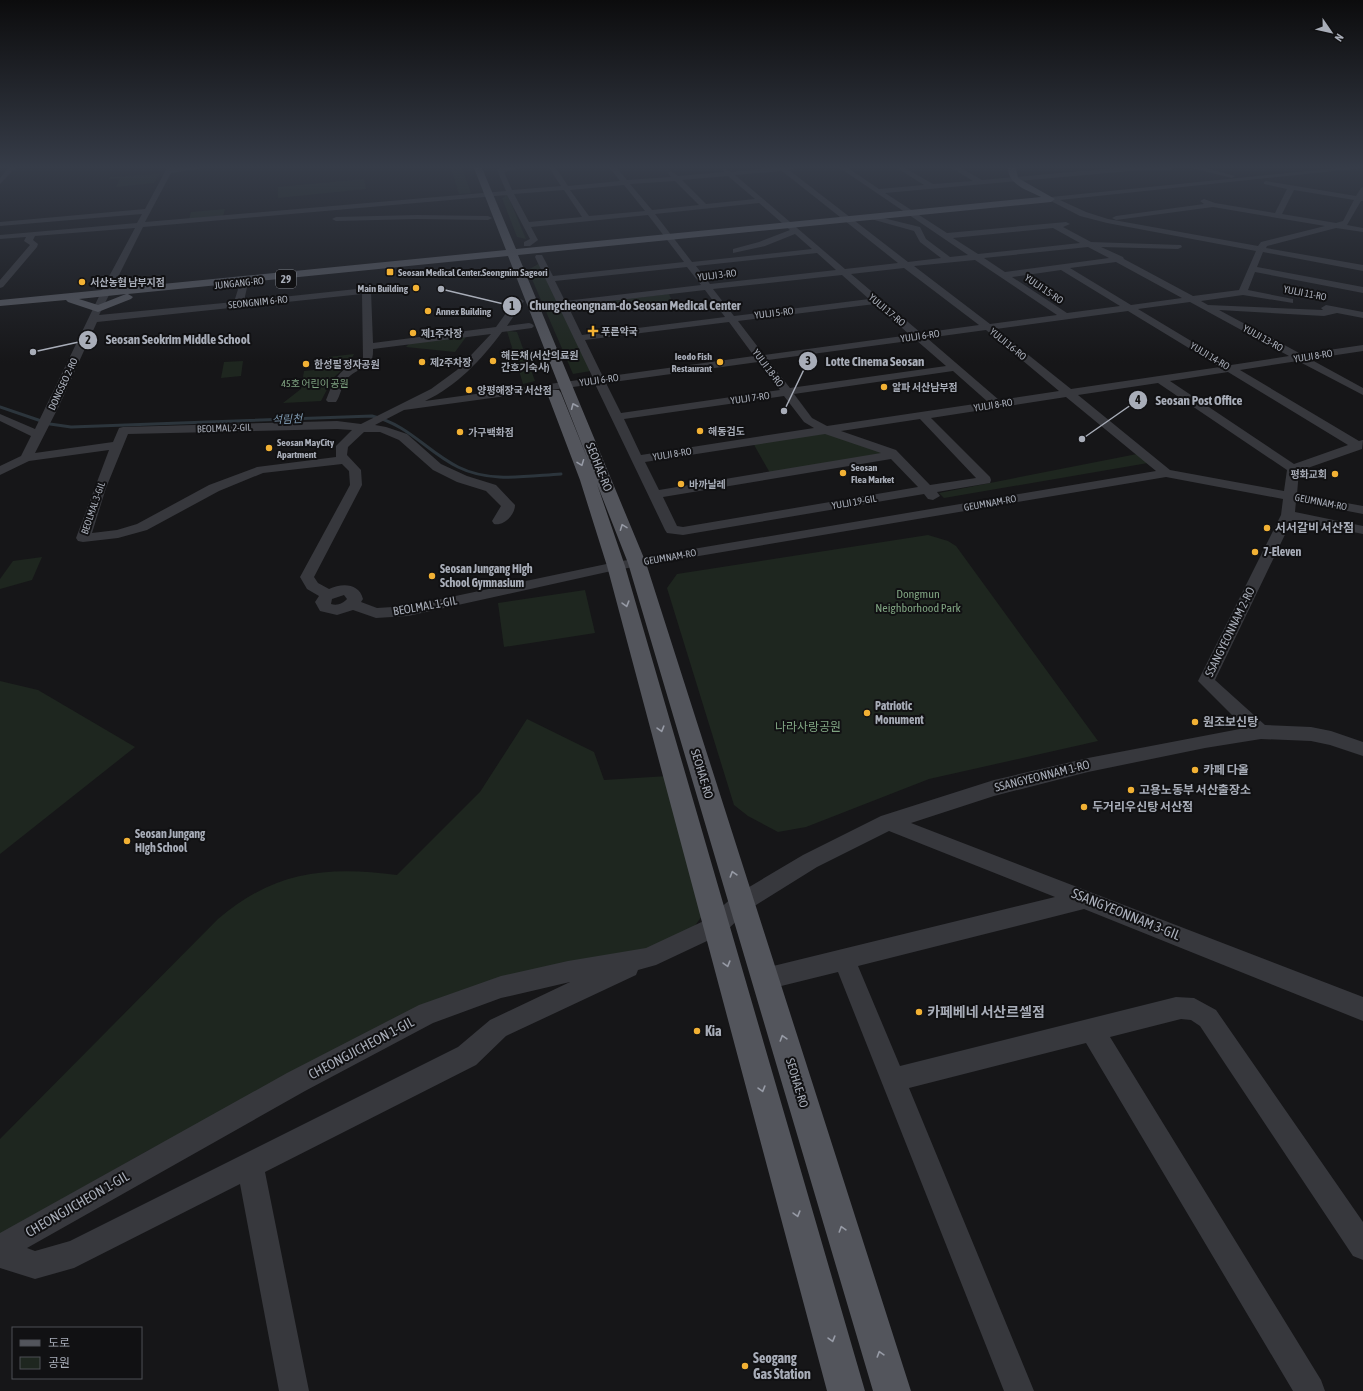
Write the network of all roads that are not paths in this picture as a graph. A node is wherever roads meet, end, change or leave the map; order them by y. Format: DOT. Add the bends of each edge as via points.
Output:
graph roads {
  1 [pos="8,233"];
  2 [pos="45,233"];
  3 [pos="136,233"];
  4 [pos="504,233"];
  5 [pos="531,233"];
  6 [pos="665,233"];
  7 [pos="738,233"];
  8 [pos="783,233"];
  9 [pos="796,233"];
  10 [pos="863,233"];
  11 [pos="919,233"];
  12 [pos="940,233"];
  13 [pos="976,233"];
  14 [pos="1069,233"];
  15 [pos="1170,233"];
  16 [pos="1307,233"];
  17 [pos="32,234"];
  18 [pos="16,236"];
  19 [pos="945,236"];
  20 [pos="1186,236"];
  21 [pos="0,237"];
  22 [pos="669,238"];
  23 [pos="507,239"];
  24 [pos="527,244"];
  25 [pos="1089,244"];
  26 [pos="1178,247"];
  27 [pos="1260,249"];
  28 [pos="550,250"];
  29 [pos="817,251"];
  30 [pos="1154,255"];
  31 [pos="510,257"];
  32 [pos="538,257"];
  33 [pos="976,257"];
  34 [pos="1133,258"];
  35 [pos="465,259"];
  36 [pos="948,260"];
  37 [pos="1119,260"];
  38 [pos="689,264"];
  39 [pos="488,265"];
  40 [pos="906,265"];
  41 [pos="1062,267"];
  42 [pos="1363,268"];
  43 [pos="14,269"];
  44 [pos="1252,269"];
  45 [pos="0,270"];
  46 [pos="842,272"];
  47 [pos="1004,275"];
  48 [pos="549,279"];
  49 [pos="244,283"];
  50 [pos="0,285"];
  51 [pos="707,288"];
  52 [pos="1363,290"];
  53 [pos="106,291"];
  54 [pos="133,292"];
  55 [pos="1243,292"];
  56 [pos="71,298"];
  57 [pos="1191,299"];
  58 [pos="876,300"];
  59 [pos="519,301"];
  60 [pos="1344,302"];
  61 [pos="0,303"];
  62 [pos="238,304"];
  63 [pos="561,304"];
  64 [pos="0,307"];
  65 [pos="1206,307"];
  66 [pos="1129,308"];
  67 [pos="1327,308"];
  68 [pos="1337,310"];
  69 [pos="95,314"];
  70 [pos="1363,315"];
  71 [pos="1065,316"];
  72 [pos="730,318"];
  73 [pos="529,326"];
  74 [pos="988,327"];
  75 [pos="501,329"];
  76 [pos="918,336"];
  77 [pos="578,338"];
  78 [pos="368,347"];
  79 [pos="1363,348"];
  80 [pos="1349,350"];
  81 [pos="1363,357"];
  82 [pos="760,358"];
  83 [pos="1299,358"];
  84 [pos="954,368"];
  85 [pos="1230,368"];
  86 [pos="1160,379"];
  87 [pos="598,380"];
  88 [pos="565,385"];
  89 [pos="551,386"];
  90 [pos="786,392"];
  91 [pos="1363,392"];
  92 [pos="1068,393"];
  93 [pos="332,400"];
  94 [pos="997,404"];
  95 [pos="404,407"];
  96 [pos="922,415"];
  97 [pos="0,417"];
  98 [pos="616,417"];
  99 [pos="368,425"];
  100 [pos="826,430"];
  101 [pos="40,433"];
  102 [pos="117,445"];
  103 [pos="1360,445"];
  104 [pos="893,455"];
  105 [pos="26,458"];
  106 [pos="636,459"];
  107 [pos="344,460"];
  108 [pos="1292,469"];
  109 [pos="0,471"];
  110 [pos="1166,473"];
  111 [pos="927,490"];
  112 [pos="654,495"];
  113 [pos="1289,496"];
  114 [pos="947,510"];
  115 [pos="1363,510"];
  116 [pos="1288,515"];
  117 [pos="499,521"];
  118 [pos="1363,530"];
  119 [pos="626,565"];
  120 [pos="1261,732"];
  121 [pos="1363,749"];
  122 [pos="888,822"];
  123 [pos="1087,899"];
  124 [pos="742,903"];
  125 [pos="716,926"];
  126 [pos="648,958"];
  127 [pos="844,959"];
  128 [pos="765,979"];
  129 [pos="1360,1011"];
  130 [pos="1092,1030"];
  131 [pos="893,1080"];
  132 [pos="250,1165"];
  133 [pos="1363,1246"];
  134 [pos="0,1248"];
  135 [pos="0,1254"];
  136 [pos="294,1391"];
  137 [pos="846,1391"];
  138 [pos="892,1391"];
  139 [pos="1019,1391"];
  140 [pos="1310,1391"];
  1 -- 18 [label="street"];
  2 -- 17 [label="street"];
  3 -- 53 [label="street, DONGSEO 2-RO"];
  4 -- 23 [label="main road, SEOHAE-RO"];
  5 -- 24 [label="street" via="534,240"];
  6 -- 22 [label="street, YULJI 18-RO"];
  7 -- 22 [label="main road, JUNGANG-RO"];
  8 -- 38 [label="street" via="762,244"];
  9 -- 29 [label="street, YULJI 17-RO"];
  10 -- 40 [label="street, YULJI 16-RO"];
  11 -- 36 [label="street" via="923,240"];
  12 -- 19 [label="street, YULJI 15-RO"];
  13 -- 19 [label="street"];
  14 -- 25 [label="street, YULJI 13-RO"];
  15 -- 20 [label="street"];
  16 -- 27 [label="street" via="1267,242"];
  17 -- 18 [label="street"];
  17 -- 43 [label="street" via="28,241 34,244 33,247"];
  18 -- 21 [label="street"];
  19 -- 33 [label="street, YULJI 15-RO"];
  20 -- 26 [label="street"];
  20 -- 27 [label="street"];
  22 -- 28 [label="main road, JUNGANG-RO"];
  22 -- 38 [label="street, YULJI 18-RO"];
  23 -- 24 [label="main road"];
  23 -- 31 [label="main road, SEOHAE-RO"];
  24 -- 28 [label="main road"];
  25 -- 26 [label="street, YULJI 13-RO"];
  25 -- 33 [label="street, YULJI 3-RO"];
  25 -- 37 [label="street, YULJI 13-RO"];
  26 -- 30 [label="street" via="1168,253"];
  27 -- 42 [label="street"];
  27 -- 44 [label="street"];
  28 -- 31 [label="main road, JUNGANG-RO"];
  28 -- 32 [label="main road"];
  29 -- 38 [label="street"];
  29 -- 46 [label="street, YULJI 17-RO"];
  31 -- 32 [label="main road" via="523,267"];
  31 -- 35 [label="main road, JUNGANG-RO / 29"];
  31 -- 35 [label="main road, SEOHAE-RO / 29" via="495,242"];
  31 -- 59 [label="main road, SEOHAE-RO"];
  31 -- 88 [label="main road, SEOHAE-RO"];
  32 -- 48 [label="street, YULJI 19-GIL"];
  33 -- 36 [label="street, YULJI 3-RO"];
  33 -- 47 [label="street, YULJI 15-RO"];
  34 -- 37 [label="street"];
  35 -- 39 [label="main road"];
  35 -- 49 [label="main road, JUNGANG-RO / 29"];
  35 -- 54 [label="main road, JUNGANG-RO / 29"];
  36 -- 40 [label="street, YULJI 3-RO"];
  37 -- 41 [label="street"];
  37 -- 57 [label="street, YULJI 13-RO"];
  38 -- 48 [label="street"];
  38 -- 51 [label="street, YULJI 18-RO"];
  40 -- 46 [label="street, YULJI 3-RO"];
  40 -- 74 [label="street, YULJI 16-RO"];
  41 -- 47 [label="street"];
  41 -- 66 [label="street, YULJI 14-RO"];
  43 -- 45 [label="street"];
  43 -- 50 [label="street"];
  44 -- 52 [label="street"];
  44 -- 55 [label="street"];
  46 -- 51 [label="street, YULJI 3-RO"];
  46 -- 58 [label="street, YULJI 17-RO"];
  47 -- 71 [label="street, YULJI 15-RO"];
  48 -- 63 [label="street, YULJI 19-GIL"];
  49 -- 54 [label="main road, JUNGANG-RO / 29"];
  49 -- 62 [label="street"];
  51 -- 63 [label="street, YULJI 3-RO"];
  51 -- 72 [label="street, YULJI 18-RO"];
  53 -- 54 [label="main road, JUNGANG-RO / 29"];
  53 -- 56 [label="main road, JUNGANG-RO / 29"];
  53 -- 69 [label="street, DONGSEO 2-RO"];
  54 -- 69 [label="main road"];
  55 -- 57 [label="street, YULJI 6-RO"];
  55 -- 67 [label="street, YULJI 11-RO"];
  56 -- 61 [label="main road, JUNGANG-RO / 29"];
  56 -- 64 [label="main road, JUNGANG-RO / 29"];
  56 -- 69 [label="main road"];
  57 -- 65 [label="street, YULJI 13-RO"];
  57 -- 66 [label="street, YULJI 6-RO"];
  58 -- 72 [label="street, YULJI 5-RO"];
  58 -- 76 [label="street, YULJI 17-RO"];
  59 -- 73 [label="main road, SEOHAE-RO"];
  59 -- 75 [label="street"];
  60 -- 67 [label="street"];
  62 -- 69 [label="street, SEONGNIM 6-RO"];
  62 -- 78 [label="street, SEONGNIM 6-RO" via="366,291"];
  63 -- 77 [label="street, YULJI 19-GIL"];
  65 -- 68 [label="street, YULJI 13-RO" via="1324,313"];
  65 -- 83 [label="street, YULJI 13-RO"];
  66 -- 71 [label="street, YULJI 6-RO"];
  66 -- 85 [label="street, YULJI 14-RO"];
  67 -- 68 [label="street, YULJI 11-RO"];
  68 -- 70 [label="street, YULJI 11-RO"];
  69 -- 101 [label="street, DONGSEO 2-RO"];
  71 -- 74 [label="street, YULJI 6-RO"];
  72 -- 77 [label="street, YULJI 5-RO"];
  72 -- 82 [label="street, YULJI 18-RO"];
  73 -- 75 [label="street"];
  73 -- 89 [label="main road, SEOHAE-RO"];
  74 -- 76 [label="street, YULJI 6-RO"];
  74 -- 92 [label="street, YULJI 16-RO"];
  75 -- 78 [label="street"];
  75 -- 95 [label="street" via="486,348 456,376"];
  76 -- 82 [label="street, YULJI 6-RO"];
  76 -- 84 [label="street, YULJI 17-RO"];
  77 -- 87 [label="street, YULJI 19-GIL"];
  78 -- 93 [label="street, SEONGNIM 6-RO" via="368,360 344,374"];
  79 -- 80 [label="street, YULJI 8-RO"];
  80 -- 81 [label="street, YULJI 8-RO"];
  80 -- 83 [label="street, YULJI 8-RO"];
  82 -- 87 [label="street, YULJI 6-RO"];
  82 -- 90 [label="street, YULJI 18-RO"];
  83 -- 85 [label="street, YULJI 8-RO"];
  83 -- 91 [label="street, YULJI 13-RO"];
  84 -- 90 [label="street, YULJI 7-RO"];
  84 -- 94 [label="street, YULJI 17-RO"];
  85 -- 86 [label="street, YULJI 8-RO"];
  85 -- 103 [label="street, YULJI 14-RO"];
  86 -- 92 [label="street, YULJI 8-RO"];
  86 -- 108 [label="street"];
  87 -- 88 [label="street, YULJI 6-RO"];
  87 -- 98 [label="street, YULJI 19-GIL"];
  88 -- 89 [label="street, YULJI 6-RO"];
  119 -- 88 [label="main road, SEOHAE-RO, one-way"];
  89 -- 95 [label="street"];
  89 -- 119 [label="main road, SEOHAE-RO, one-way" via="588,480"];
  90 -- 98 [label="street, YULJI 7-RO"];
  90 -- 100 [label="street, YULJI 18-RO" via="808,420"];
  92 -- 94 [label="street, YULJI 8-RO"];
  92 -- 110 [label="street, YULJI 16-RO"];
  94 -- 96 [label="street, YULJI 8-RO"];
  95 -- 99 [label="street"];
  96 -- 100 [label="street, YULJI 8-RO"];
  96 -- 111 [label="street, YULJI 19-GIL" via="985,480"];
  97 -- 101 [label="street"];
  98 -- 106 [label="street, YULJI 19-GIL"];
  99 -- 102 [label="street, BEOLMAL 2-GIL" via="123,431"];
  99 -- 107 [label="street" via="349,437 342,446 341,456"];
  99 -- 117 [label="street" via="403,437 437,467 462,480 491,488 508,505"];
  100 -- 104 [label="street, YULJI 18-RO"];
  100 -- 106 [label="street, YULJI 8-RO"];
  101 -- 105 [label="street, DONGSEO 2-RO"];
  102 -- 105 [label="street"];
  102 -- 107 [label="street, BEOLMAL 3-GIL" via="83,538 111,535 142,527 214,488 261,470"];
  103 -- 108 [label="street"];
  104 -- 111 [label="street, YULJI 18-RO"];
  104 -- 112 [label="street"];
  105 -- 109 [label="street"];
  106 -- 112 [label="street, YULJI 19-GIL"];
  107 -- 119 [label="street, BEOLMAL 1-GIL" via="356,470 356,485 307,577 312,586 329,595 340,590 351,591 355,597 352,604 376,613 403,611"];
  108 -- 113 [label="street, SSANGYEONNAM 2-RO"];
  110 -- 113 [label="street, GEUMNAM-RO"];
  110 -- 114 [label="street, GEUMNAM-RO"];
  111 -- 112 [label="street, YULJI 19-GIL" via="679,532 670,528"];
  111 -- 114 [label="street, YULJI 18-RO"];
  113 -- 115 [label="street, GEUMNAM-RO"];
  113 -- 116 [label="street, SSANGYEONNAM 2-RO"];
  114 -- 119 [label="street, GEUMNAM-RO"];
  116 -- 118 [label="street"];
  116 -- 120 [label="street, SSANGYEONNAM 2-RO" via="1206,681"];
  124 -- 119 [label="main road, SEOHAE-RO, one-way"];
  119 -- 125 [label="main road, SEOHAE-RO, one-way"];
  120 -- 121 [label="street, SSANGYEONNAM 1-RO" via="1312,734"];
  120 -- 122 [label="street, SSANGYEONNAM 1-RO" via="1081,767 994,788"];
  122 -- 123 [label="street, SSANGYEONNAM 3-GIL"];
  122 -- 124 [label="street, SSANGYEONNAM 1-RO" via="810,861"];
  123 -- 127 [label="street"];
  123 -- 129 [label="street, SSANGYEONNAM 3-GIL"];
  124 -- 125 [label="street, CHEONGJICHEON 1-GIL"];
  124 -- 128 [label="main road, SEOHAE-RO"];
  125 -- 126 [label="street, CHEONGJICHEON 1-GIL"];
  125 -- 137 [label="main road, SEOHAE-RO, one-way"];
  126 -- 132 [label="street" via="498,1028 467,1056"];
  126 -- 134 [label="street, CHEONGJICHEON 1-GIL" via="501,987 427,1013 296,1082"];
  127 -- 128 [label="street"];
  127 -- 131 [label="street"];
  138 -- 128 [label="main road, SEOHAE-RO, one-way"];
  130 -- 131 [label="street"];
  130 -- 133 [label="street" via="1184,1007 1191,1008 1208,1018"];
  130 -- 140 [label="street"];
  131 -- 139 [label="street"];
  132 -- 135 [label="street" via="74,1254 35,1265"];
  132 -- 136 [label="street"];
}
